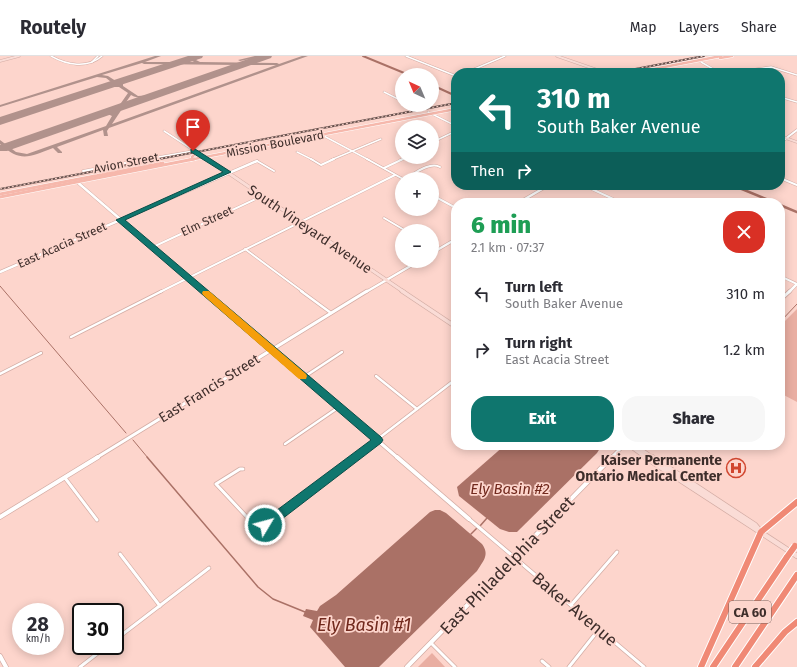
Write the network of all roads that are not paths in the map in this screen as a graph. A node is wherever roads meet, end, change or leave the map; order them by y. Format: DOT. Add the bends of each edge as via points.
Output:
graph roads {
  1 [pos="11,56"];
  2 [pos="18,56"];
  3 [pos="51,56"];
  4 [pos="98,56"];
  5 [pos="102,56"];
  6 [pos="406,56"];
  7 [pos="505,56"];
  8 [pos="556,56"];
  9 [pos="561,56"];
  10 [pos="721,56"];
  11 [pos="732,56"];
  12 [pos="0,60"];
  13 [pos="701,62"];
  14 [pos="88,64"];
  15 [pos="580,64"];
  16 [pos="477,68"];
  17 [pos="592,68"];
  18 [pos="659,68"];
  19 [pos="670,68"];
  20 [pos="711,68"];
  21 [pos="764,68"];
  22 [pos="774,68"];
  23 [pos="785,71"];
  24 [pos="451,74"];
  25 [pos="797,75"];
  26 [pos="384,92"];
  27 [pos="395,98"];
  28 [pos="785,98"];
  29 [pos="797,102"];
  30 [pos="451,109"];
  31 [pos="429,113"];
  32 [pos="451,124"];
  33 [pos="797,130"];
  34 [pos="164,131"];
  35 [pos="451,133"];
  36 [pos="322,135"];
  37 [pos="787,137"];
  38 [pos="381,138"];
  39 [pos="439,139"];
  40 [pos="797,141"];
  41 [pos="352,151"];
  42 [pos="195,152"];
  43 [pos="297,152"];
  44 [pos="202,156"];
  45 [pos="192,157"];
  46 [pos="257,161"];
  47 [pos="395,164"];
  48 [pos="440,167"];
  49 [pos="384,169"];
  50 [pos="274,171"];
  51 [pos="83,172"];
  52 [pos="228,172"];
  53 [pos="418,172"];
  54 [pos="395,175"];
  55 [pos="785,180"];
  56 [pos="76,181"];
  57 [pos="797,185"];
  58 [pos="540,190"];
  59 [pos="594,190"];
  60 [pos="0,194"];
  61 [pos="262,196"];
  62 [pos="0,197"];
  63 [pos="527,198"];
  64 [pos="611,198"];
  65 [pos="439,199"];
  66 [pos="451,205"];
  67 [pos="384,218"];
  68 [pos="120,220"];
  69 [pos="300,221"];
  70 [pos="395,224"];
  71 [pos="451,243"];
  72 [pos="153,247"];
  73 [pos="245,249"];
  74 [pos="439,249"];
  75 [pos="406,268"];
  76 [pos="0,272"];
  77 [pos="188,278"];
  78 [pos="785,278"];
  79 [pos="385,280"];
  80 [pos="797,284"];
  81 [pos="785,295"];
  82 [pos="331,313"];
  83 [pos="451,324"];
  84 [pos="71,337"];
  85 [pos="271,349"];
  86 [pos="342,352"];
  87 [pos="40,353"];
  88 [pos="0,374"];
  89 [pos="376,376"];
  90 [pos="304,377"];
  91 [pos="451,383"];
  92 [pos="339,407"];
  93 [pos="417,409"];
  94 [pos="378,440"];
  95 [pos="284,444"];
  96 [pos="619,450"];
  97 [pos="635,450"];
  98 [pos="642,450"];
  99 [pos="243,469"];
  100 [pos="64,477"];
  101 [pos="797,502"];
  102 [pos="0,517"];
  103 [pos="97,520"];
  104 [pos="469,520"];
  105 [pos="761,532"];
  106 [pos="796,545"];
  107 [pos="617,552"];
  108 [pos="120,554"];
  109 [pos="797,556"];
  110 [pos="514,558"];
  111 [pos="209,568"];
  112 [pos="797,575"];
  113 [pos="160,606"];
  114 [pos="571,606"];
  115 [pos="797,622"];
  116 [pos="603,632"];
  117 [pos="124,633"];
  118 [pos="431,643"];
  119 [pos="95,655"];
  120 [pos="0,656"];
  121 [pos="542,661"];
  122 [pos="6,667"];
  123 [pos="80,667"];
  124 [pos="407,667"];
  125 [pos="455,667"];
  126 [pos="549,667"];
  127 [pos="569,667"];
  128 [pos="644,667"];
  129 [pos="701,667"];
  130 [pos="713,667"];
  131 [pos="735,667"];
  132 [pos="755,667"];
  1 -- 12 [label="main road"];
  2 -- 12 [label="main road"];
  3 -- 14 [label="street" via="64,63"];
  4 -- 14 [label="street"];
  5 -- 14 [label="street"];
  6 -- 24 [label="street"];
  7 -- 16 [label="street"];
  8 -- 15 [label="main road"];
  9 -- 15 [label="main road"];
  10 -- 18 [label="main road"];
  11 -- 13 [label="main road"];
  13 -- 19 [label="main road"];
  13 -- 20 [label="street"];
  15 -- 17 [label="main road"];
  21 -- 22 [label="street"];
  23 -- 25 [label="street"];
  26 -- 27 [label="street"];
  28 -- 29 [label="street"];
  30 -- 31 [label="main road, Mission Boulevard"];
  31 -- 32 [label="street"];
  31 -- 36 [label="main road, Mission Boulevard"];
  31 -- 44 [label="main road, Mission Boulevard"];
  33 -- 37 [label="street"];
  34 -- 42 [label="street, South Vineyard Avenue"];
  35 -- 39 [label="street"];
  36 -- 41 [label="street"];
  36 -- 44 [label="main road, Mission Boulevard"];
  37 -- 40 [label="main road"];
  38 -- 41 [label="street"];
  41 -- 43 [label="street" via="321,165"];
  41 -- 49 [label="street"];
  42 -- 44 [label="street, South Vineyard Avenue"];
  42 -- 45 [label="main road"];
  42 -- 51 [label="street, Avion Street"];
  44 -- 45 [label="main road, Mission Boulevard"];
  44 -- 52 [label="main road, South Vineyard Avenue"];
  44 -- 56 [label="main road, Mission Boulevard"];
  45 -- 56 [label="main road, Mission Boulevard"];
  46 -- 50 [label="street"];
  46 -- 52 [label="street, East Acacia Street"];
  47 -- 49 [label="street"];
  48 -- 53 [label="street" via="437,164 432,165"];
  49 -- 54 [label="street"];
  52 -- 61 [label="main road, South Vineyard Avenue"];
  52 -- 68 [label="street, East Acacia Street"];
  54 -- 69 [label="street"];
  55 -- 57 [label="street"];
  56 -- 60 [label="main road, Mission Boulevard"];
  56 -- 62 [label="main road, Mission Boulevard"];
  56 -- 68 [label="street"];
  58 -- 63 [label="street"];
  59 -- 64 [label="street"];
  61 -- 69 [label="main road, South Vineyard Avenue"];
  61 -- 72 [label="street, Elm Street"];
  65 -- 66 [label="street"];
  67 -- 70 [label="street"];
  68 -- 72 [label="street"];
  68 -- 76 [label="street, East Acacia Street"];
  69 -- 73 [label="street"];
  69 -- 79 [label="main road, South Vineyard Avenue"];
  71 -- 74 [label="street"];
  72 -- 77 [label="street"];
  73 -- 77 [label="street"];
  73 -- 82 [label="street"];
  75 -- 79 [label="street, East Francis Street"];
  77 -- 84 [label="street"];
  77 -- 85 [label="street"];
  78 -- 80 [label="street"];
  79 -- 82 [label="street, East Francis Street"];
  79 -- 83 [label="main road, South Vineyard Avenue"];
  80 -- 81 [label="street"];
  82 -- 85 [label="street, East Francis Street"];
  85 -- 90 [label="street"];
  85 -- 100 [label="street, East Francis Street"];
  86 -- 90 [label="street"];
  87 -- 88 [label="street"];
  89 -- 93 [label="street"];
  90 -- 92 [label="street"];
  91 -- 93 [label="street"];
  92 -- 94 [label="street"];
  92 -- 95 [label="street"];
  93 -- 94 [label="street"];
  94 -- 99 [label="street" via="258,530 216,484"];
  94 -- 104 [label="street"];
  96 -- 110 [label="street, East Philadelphia Street"];
  97 -- 105 [label="main road" via="708,500"];
  98 -- 105 [label="main road" via="755,525"];
  100 -- 102 [label="street, East Francis Street"];
  100 -- 103 [label="street"];
  101 -- 105 [label="highway"];
  104 -- 110 [label="street, Baker Avenue"];
  105 -- 109 [label="main road"];
  105 -- 129 [label="highway"];
  106 -- 130 [label="highway, CA 60, bridge"];
  107 -- 114 [label="street"];
  108 -- 113 [label="street"];
  110 -- 114 [label="street, Baker Avenue"];
  110 -- 118 [label="street, East Philadelphia Street"];
  111 -- 113 [label="street"];
  112 -- 131 [label="highway, CA 60"];
  113 -- 117 [label="street"];
  114 -- 116 [label="street, Baker Avenue"];
  115 -- 132 [label="highway"];
  116 -- 127 [label="street" via="596,633"];
  116 -- 128 [label="street, Baker Avenue"];
  118 -- 124 [label="street, East Philadelphia Street"];
  118 -- 125 [label="street"];
  119 -- 123 [label="street"];
  120 -- 122 [label="street"];
  121 -- 126 [label="street"];
}
